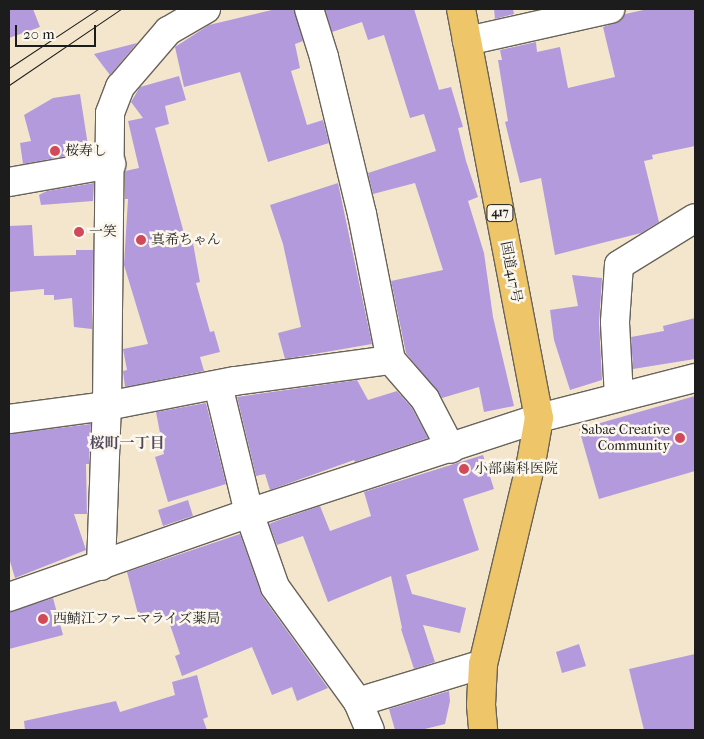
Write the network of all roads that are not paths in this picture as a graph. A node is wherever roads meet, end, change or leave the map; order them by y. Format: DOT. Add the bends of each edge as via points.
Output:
graph roads {
  1 [pos="206,9"];
  2 [pos="309,9"];
  3 [pos="461,9"];
  4 [pos="610,9"];
  5 [pos="467,41"];
  6 [pos="111,164"];
  7 [pos="9,182"];
  8 [pos="695,218"];
  9 [pos="391,360"];
  10 [pos="695,378"];
  11 [pos="218,385"];
  12 [pos="618,397"];
  13 [pos="107,406"];
  14 [pos="539,418"];
  15 [pos="9,419"];
  16 [pos="451,449"];
  17 [pos="249,514"];
  18 [pos="101,566"];
  19 [pos="9,597"];
  20 [pos="473,667"];
  21 [pos="358,702"];
  22 [pos="370,730"];
  23 [pos="472,730"];
  24 [pos="483,730"];
  1 -- 6 [label="street" via="168,31 120,86 110,113"];
  2 -- 9 [label="street" via="324,57 362,214"];
  3 -- 5 [label="highway, 国道417号 / 417"];
  4 -- 5 [label="street"];
  5 -- 14 [label="highway, 国道417号 / 417"];
  6 -- 7 [label="street"];
  6 -- 13 [label="street"];
  8 -- 12 [label="street" via="619,265 615,322"];
  9 -- 11 [label="street"];
  9 -- 16 [label="street" via="425,399"];
  10 -- 12 [label="street"];
  11 -- 13 [label="street"];
  11 -- 17 [label="street"];
  12 -- 14 [label="street"];
  13 -- 15 [label="street"];
  13 -- 18 [label="street"];
  14 -- 16 [label="street"];
  14 -- 20 [label="highway" via="521,465"];
  14 -- 24 [label="highway, 国道417号 / 417" via="483,664"];
  16 -- 17 [label="street"];
  17 -- 18 [label="street"];
  17 -- 21 [label="street" via="275,587"];
  18 -- 19 [label="street"];
  20 -- 21 [label="street"];
  20 -- 23 [label="highway"];
  21 -- 22 [label="street"];
}
